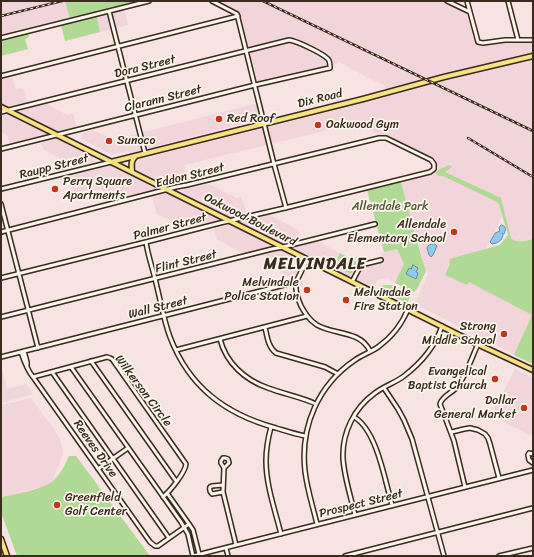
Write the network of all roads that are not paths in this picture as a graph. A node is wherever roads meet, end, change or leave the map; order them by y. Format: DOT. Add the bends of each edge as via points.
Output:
graph roads {
  1 [pos="149,1"];
  2 [pos="212,1"];
  3 [pos="447,1"];
  4 [pos="467,1"];
  5 [pos="508,1"];
  6 [pos="109,11"];
  7 [pos="470,12"];
  8 [pos="238,16"];
  9 [pos="1,38"];
  10 [pos="518,40"];
  11 [pos="533,40"];
  12 [pos="118,46"];
  13 [pos="247,51"];
  14 [pos="533,56"];
  15 [pos="330,68"];
  16 [pos="1,76"];
  17 [pos="127,81"];
  18 [pos="255,85"];
  19 [pos="1,107"];
  20 [pos="8,110"];
  21 [pos="1,112"];
  22 [pos="136,116"];
  23 [pos="265,123"];
  24 [pos="58,135"];
  25 [pos="1,149"];
  26 [pos="145,153"];
  27 [pos="137,155"];
  28 [pos="111,162"];
  29 [pos="274,164"];
  30 [pos="434,166"];
  31 [pos="132,172"];
  32 [pos="1,189"];
  33 [pos="168,190"];
  34 [pos="1,204"];
  35 [pos="286,208"];
  36 [pos="230,221"];
  37 [pos="375,224"];
  38 [pos="8,230"];
  39 [pos="1,232"];
  40 [pos="146,242"];
  41 [pos="283,247"];
  42 [pos="307,260"];
  43 [pos="381,260"];
  44 [pos="20,274"];
  45 [pos="1,278"];
  46 [pos="155,279"];
  47 [pos="296,282"];
  48 [pos="352,282"];
  49 [pos="408,309"];
  50 [pos="29,310"];
  51 [pos="164,316"];
  52 [pos="307,316"];
  53 [pos="1,317"];
  54 [pos="442,326"];
  55 [pos="265,327"];
  56 [pos="220,339"];
  57 [pos="478,344"];
  58 [pos="38,348"];
  59 [pos="176,350"];
  60 [pos="370,351"];
  61 [pos="23,352"];
  62 [pos="1,358"];
  63 [pos="91,361"];
  64 [pos="71,367"];
  65 [pos="533,370"];
  66 [pos="52,372"];
  67 [pos="338,374"];
  68 [pos="33,377"];
  69 [pos="384,388"];
  70 [pos="316,404"];
  71 [pos="354,416"];
  72 [pos="271,427"];
  73 [pos="452,432"];
  74 [pos="305,436"];
  75 [pos="128,448"];
  76 [pos="533,454"];
  77 [pos="113,459"];
  78 [pos="533,463"];
  79 [pos="224,468"];
  80 [pos="98,469"];
  81 [pos="533,470"];
  82 [pos="499,478"];
  83 [pos="176,481"];
  84 [pos="223,485"];
  85 [pos="465,487"];
  86 [pos="223,492"];
  87 [pos="167,493"];
  88 [pos="428,496"];
  89 [pos="163,497"];
  90 [pos="392,506"];
  91 [pos="533,508"];
  92 [pos="355,515"];
  93 [pos="189,524"];
  94 [pos="318,524"];
  95 [pos="184,527"];
  96 [pos="438,532"];
  97 [pos="281,534"];
  98 [pos="169,538"];
  99 [pos="1,539"];
  100 [pos="236,545"];
  101 [pos="226,548"];
  102 [pos="533,548"];
  103 [pos="199,554"];
  104 [pos="7,556"];
  105 [pos="193,556"];
  106 [pos="228,556"];
  107 [pos="345,556"];
  108 [pos="444,556"];
  109 [pos="499,556"];
  1 -- 6 [label="street"];
  2 -- 8 [label="street"];
  3 -- 7 [label="street"];
  4 -- 7 [label="street"];
  5 -- 10 [label="street"];
  6 -- 9 [label="street"];
  6 -- 12 [label="street"];
  7 -- 10 [label="street" via="478,42"];
  8 -- 12 [label="street"];
  8 -- 13 [label="street"];
  10 -- 11 [label="street"];
  12 -- 16 [label="street"];
  12 -- 17 [label="street"];
  13 -- 15 [label="street, Dora Street" via="289,40 327,58"];
  13 -- 17 [label="street, Dora Street"];
  13 -- 18 [label="street"];
  14 -- 23 [label="main road, Dix Road"];
  15 -- 18 [label="street, Clarann Street"];
  17 -- 20 [label="street, Dora Street"];
  17 -- 22 [label="street"];
  18 -- 22 [label="street, Clarann Street"];
  18 -- 23 [label="street"];
  19 -- 20 [label="main road, Oakwood Boulevard"];
  20 -- 21 [label="street, Dora Street"];
  20 -- 24 [label="main road, Oakwood Boulevard"];
  22 -- 24 [label="street, Clarann Street"];
  22 -- 26 [label="street"];
  23 -- 26 [label="main road, Dix Road"];
  23 -- 29 [label="street"];
  24 -- 25 [label="street, Clarann Street"];
  24 -- 28 [label="main road, Oakwood Boulevard"];
  26 -- 27 [label="main road, Dix Road"];
  27 -- 28 [label="main road, Dix Road"];
  27 -- 31 [label="main road" via="131,163"];
  28 -- 31 [label="main road, Oakwood Boulevard"];
  28 -- 32 [label="street, Raupp Street"];
  29 -- 30 [label="street, Eddon Street" via="383,138 431,160"];
  29 -- 33 [label="street, Eddon Street"];
  29 -- 35 [label="street"];
  30 -- 35 [label="street, Palmer Street" via="430,172"];
  31 -- 33 [label="main road, Oakwood Boulevard"];
  33 -- 36 [label="main road, Oakwood Boulevard"];
  33 -- 38 [label="street, Eddon Street"];
  34 -- 38 [label="street"];
  35 -- 36 [label="street, Palmer Street"];
  36 -- 40 [label="street, Palmer Street"];
  36 -- 41 [label="main road, Oakwood Boulevard"];
  37 -- 41 [label="street, Flint Street"];
  38 -- 39 [label="street, Eddon Street"];
  38 -- 44 [label="street"];
  40 -- 44 [label="street, Palmer Street"];
  40 -- 46 [label="street"];
  41 -- 42 [label="main road, Oakwood Boulevard"];
  41 -- 46 [label="street, Flint Street"];
  42 -- 47 [label="street"];
  42 -- 48 [label="main road, Oakwood Boulevard"];
  43 -- 48 [label="street" via="361,265"];
  44 -- 45 [label="street, Palmer Street"];
  44 -- 50 [label="street"];
  46 -- 50 [label="street, Flint Street"];
  46 -- 51 [label="street"];
  47 -- 51 [label="street, Wall Street"];
  47 -- 52 [label="street" via="299,302"];
  48 -- 49 [label="main road, Oakwood Boulevard"];
  49 -- 54 [label="main road, Oakwood Boulevard"];
  49 -- 60 [label="street" via="393,334"];
  50 -- 53 [label="street, Flint Street"];
  50 -- 58 [label="street"];
  51 -- 58 [label="street, Wall Street"];
  51 -- 59 [label="street"];
  52 -- 55 [label="street"];
  52 -- 60 [label="street" via="321,327 359,339"];
  54 -- 57 [label="main road, Oakwood Boulevard"];
  54 -- 69 [label="street" via="433,346 419,363 403,377"];
  55 -- 56 [label="street"];
  55 -- 67 [label="street" via="270,347 276,353 325,367"];
  56 -- 59 [label="street"];
  56 -- 70 [label="street" via="229,360 248,378 267,388"];
  57 -- 65 [label="main road, Oakwood Boulevard"];
  57 -- 73 [label="street" via="460,383 441,401 441,407"];
  58 -- 61 [label="street, Wall Street"];
  59 -- 72 [label="street" via="191,376 226,408 256,423"];
  60 -- 67 [label="street"];
  61 -- 62 [label="street, Wall Street"];
  61 -- 68 [label="street, Reeves Drive" via="23,360"];
  63 -- 64 [label="street, Wilkerson Circle"];
  63 -- 83 [label="street"];
  63 -- 83 [label="street, Wilkerson Circle" via="106,357 112,359 186,464 185,470"];
  64 -- 66 [label="street, Wilkerson Circle"];
  64 -- 75 [label="street"];
  66 -- 68 [label="street, Wilkerson Circle"];
  66 -- 77 [label="street"];
  67 -- 70 [label="street" via="325,388"];
  68 -- 80 [label="street, Reeves Drive"];
  69 -- 71 [label="street" via="366,400"];
  69 -- 88 [label="street" via="410,432"];
  70 -- 74 [label="street"];
  71 -- 90 [label="street" via="364,425 376,448"];
  71 -- 92 [label="street" via="344,442 343,458"];
  72 -- 74 [label="street"];
  72 -- 97 [label="street" via="266,467"];
  73 -- 82 [label="street" via="470,428 485,434"];
  73 -- 85 [label="street"];
  74 -- 94 [label="street" via="305,472"];
  75 -- 77 [label="street"];
  75 -- 89 [label="street"];
  76 -- 78 [label="street" via="528,455"];
  77 -- 80 [label="street"];
  77 -- 98 [label="street"];
  79 -- 84 [label="street"];
  80 -- 98 [label="street, Reeves Drive" via="153,545 158,546"];
  81 -- 82 [label="street, Prospect Street"];
  82 -- 85 [label="street, Prospect Street"];
  83 -- 87 [label="street, Wilkerson Circle"];
  84 -- 86 [label="street"];
  84 -- 86 [label="street" via="210,487 212,494"];
  85 -- 88 [label="street, Prospect Street"];
  86 -- 100 [label="street"];
  87 -- 89 [label="street, Wilkerson Circle"];
  87 -- 93 [label="street"];
  88 -- 90 [label="street, Prospect Street"];
  88 -- 96 [label="street"];
  89 -- 95 [label="street"];
  90 -- 92 [label="street, Prospect Street"];
  91 -- 96 [label="street"];
  92 -- 94 [label="street, Prospect Street"];
  93 -- 95 [label="street, Reeves Drive"];
  93 -- 103 [label="street"];
  94 -- 97 [label="street, Prospect Street"];
  95 -- 98 [label="street, Reeves Drive"];
  95 -- 105 [label="street"];
  96 -- 107 [label="street"];
  96 -- 108 [label="street"];
  97 -- 100 [label="street, Prospect Street"];
  99 -- 104 [label="main road"];
  100 -- 101 [label="street, Prospect Street"];
  101 -- 103 [label="street, Prospect Street"];
  101 -- 106 [label="street"];
  102 -- 109 [label="street"];
  103 -- 105 [label="street, Prospect Street"];
}
